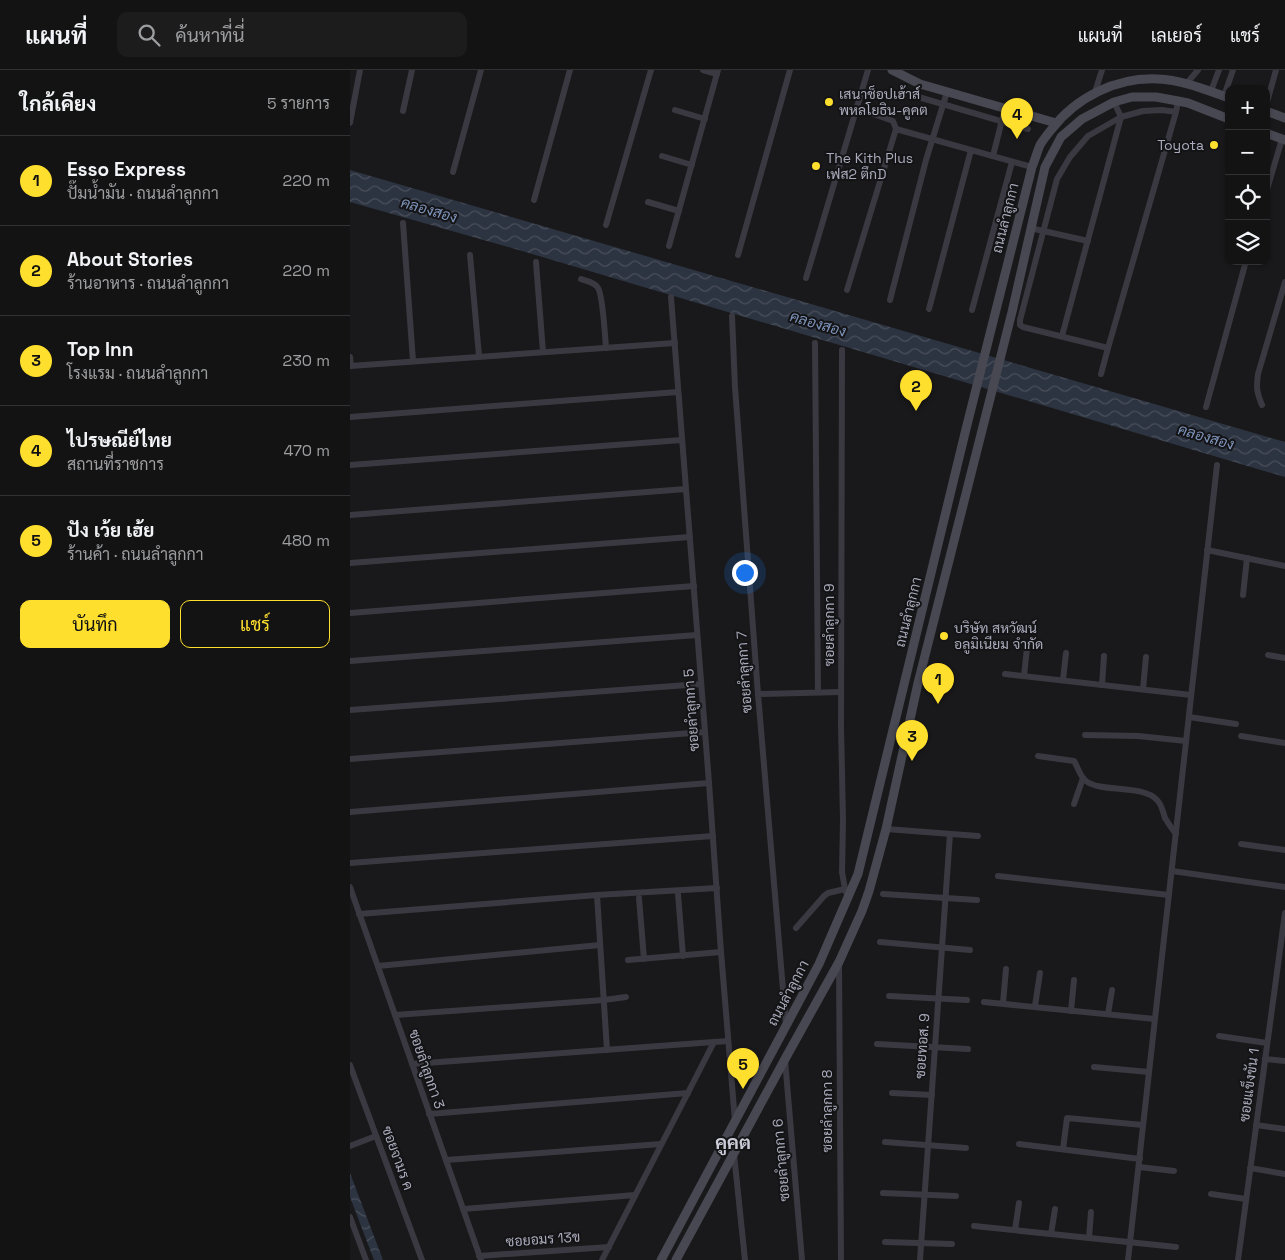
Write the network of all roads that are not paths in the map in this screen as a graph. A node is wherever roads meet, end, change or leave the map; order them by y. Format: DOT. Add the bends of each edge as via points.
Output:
graph roads {
  1 [pos="360,70"];
  2 [pos="412,70"];
  3 [pos="481,70"];
  4 [pos="570,70"];
  5 [pos="651,70"];
  6 [pos="703,70"];
  7 [pos="790,70"];
  8 [pos="868,70"];
  9 [pos="1102,70"];
  10 [pos="1198,70"];
  11 [pos="1219,70"];
  12 [pos="1233,70"];
  13 [pos="1276,70"];
  14 [pos="894,71"];
  15 [pos="718,72"];
  16 [pos="1187,83"];
  17 [pos="1229,85"];
  18 [pos="1210,91"];
  19 [pos="947,92"];
  20 [pos="1096,92"];
  21 [pos="1270,92"];
  22 [pos="915,96"];
  23 [pos="1225,97"];
  24 [pos="1178,101"];
  25 [pos="1114,102"];
  26 [pos="943,105"];
  27 [pos="857,108"];
  28 [pos="1005,108"];
  29 [pos="675,110"];
  30 [pos="403,111"];
  31 [pos="1176,112"];
  32 [pos="1270,112"];
  33 [pos="1121,117"];
  34 [pos="1225,117"];
  35 [pos="1285,118"];
  36 [pos="705,119"];
  37 [pos="1002,121"];
  38 [pos="350,123"];
  39 [pos="1056,124"];
  40 [pos="896,129"];
  41 [pos="1028,129"];
  42 [pos="1270,134"];
  43 [pos="1284,139"];
  44 [pos="932,140"];
  45 [pos="971,150"];
  46 [pos="662,156"];
  47 [pos="993,156"];
  48 [pos="1012,162"];
  49 [pos="692,165"];
  50 [pos="1032,167"];
  51 [pos="453,172"];
  52 [pos="1270,181"];
  53 [pos="534,200"];
  54 [pos="648,202"];
  55 [pos="679,211"];
  56 [pos="403,223"];
  57 [pos="606,225"];
  58 [pos="1030,228"];
  59 [pos="1043,231"];
  60 [pos="1088,241"];
  61 [pos="669,246"];
  62 [pos="470,255"];
  63 [pos="738,255"];
  64 [pos="536,262"];
  65 [pos="1245,265"];
  66 [pos="806,278"];
  67 [pos="580,279"];
  68 [pos="1285,282"];
  69 [pos="848,290"];
  70 [pos="671,297"];
  71 [pos="890,300"];
  72 [pos="929,309"];
  73 [pos="972,310"];
  74 [pos="732,316"];
  75 [pos="1062,336"];
  76 [pos="675,343"];
  77 [pos="816,343"];
  78 [pos="606,348"];
  79 [pos="1108,348"];
  80 [pos="842,350"];
  81 [pos="544,352"];
  82 [pos="479,356"];
  83 [pos="350,357"];
  84 [pos="413,361"];
  85 [pos="350,366"];
  86 [pos="1101,374"];
  87 [pos="678,392"];
  88 [pos="1262,405"];
  89 [pos="1206,407"];
  90 [pos="350,417"];
  91 [pos="682,440"];
  92 [pos="350,465"];
  93 [pos="1217,465"];
  94 [pos="686,489"];
  95 [pos="350,515"];
  96 [pos="690,537"];
  97 [pos="1207,550"];
  98 [pos="1247,558"];
  99 [pos="350,563"];
  100 [pos="1285,566"];
  101 [pos="694,586"];
  102 [pos="1243,595"];
  103 [pos="350,613"];
  104 [pos="698,635"];
  105 [pos="1027,648"];
  106 [pos="1066,653"];
  107 [pos="1104,656"];
  108 [pos="1268,656"];
  109 [pos="1146,657"];
  110 [pos="1285,658"];
  111 [pos="350,661"];
  112 [pos="1005,674"];
  113 [pos="1024,676"];
  114 [pos="1063,680"];
  115 [pos="701,684"];
  116 [pos="1102,685"];
  117 [pos="1143,689"];
  118 [pos="818,692"];
  119 [pos="841,692"];
  120 [pos="758,694"];
  121 [pos="1191,696"];
  122 [pos="350,710"];
  123 [pos="1189,717"];
  124 [pos="1236,724"];
  125 [pos="705,732"];
  126 [pos="1085,735"];
  127 [pos="1241,736"];
  128 [pos="1186,741"];
  129 [pos="1285,743"];
  130 [pos="1038,756"];
  131 [pos="350,759"];
  132 [pos="885,767"];
  133 [pos="899,770"];
  134 [pos="1083,778"];
  135 [pos="709,783"];
  136 [pos="1074,804"];
  137 [pos="350,812"];
  138 [pos="886,829"];
  139 [pos="950,834"];
  140 [pos="1176,834"];
  141 [pos="713,836"];
  142 [pos="978,836"];
  143 [pos="1241,844"];
  144 [pos="1285,850"];
  145 [pos="350,863"];
  146 [pos="1172,871"];
  147 [pos="998,876"];
  148 [pos="350,887"];
  149 [pos="1285,887"];
  150 [pos="717,888"];
  151 [pos="844,889"];
  152 [pos="678,894"];
  153 [pos="883,894"];
  154 [pos="596,895"];
  155 [pos="1169,896"];
  156 [pos="639,898"];
  157 [pos="946,898"];
  158 [pos="848,899"];
  159 [pos="977,900"];
  160 [pos="1285,912"];
  161 [pos="359,914"];
  162 [pos="796,928"];
  163 [pos="880,942"];
  164 [pos="600,945"];
  165 [pos="941,949"];
  166 [pos="970,950"];
  167 [pos="721,952"];
  168 [pos="683,956"];
  169 [pos="644,959"];
  170 [pos="628,960"];
  171 [pos="839,962"];
  172 [pos="378,966"];
  173 [pos="1006,969"];
  174 [pos="1040,972"];
  175 [pos="1074,980"];
  176 [pos="1112,990"];
  177 [pos="889,996"];
  178 [pos="626,997"];
  179 [pos="938,998"];
  180 [pos="604,1000"];
  181 [pos="967,1000"];
  182 [pos="984,1002"];
  183 [pos="1003,1003"];
  184 [pos="1035,1006"];
  185 [pos="1070,1011"];
  186 [pos="1108,1014"];
  187 [pos="395,1015"];
  188 [pos="1155,1018"];
  189 [pos="786,1026"];
  190 [pos="1219,1036"];
  191 [pos="728,1041"];
  192 [pos="714,1042"];
  193 [pos="1267,1043"];
  194 [pos="877,1044"];
  195 [pos="935,1048"];
  196 [pos="968,1049"];
  197 [pos="607,1050"];
  198 [pos="785,1059"];
  199 [pos="1265,1059"];
  200 [pos="1285,1061"];
  201 [pos="412,1064"];
  202 [pos="350,1065"];
  203 [pos="1094,1067"];
  204 [pos="1149,1072"];
  205 [pos="688,1093"];
  206 [pos="892,1093"];
  207 [pos="932,1095"];
  208 [pos="429,1114"];
  209 [pos="735,1122"];
  210 [pos="1143,1125"];
  211 [pos="1256,1125"];
  212 [pos="1285,1129"];
  213 [pos="376,1136"];
  214 [pos="885,1142"];
  215 [pos="661,1144"];
  216 [pos="1019,1144"];
  217 [pos="928,1145"];
  218 [pos="350,1146"];
  219 [pos="966,1148"];
  220 [pos="1063,1149"];
  221 [pos="734,1153"];
  222 [pos="1140,1159"];
  223 [pos="446,1160"];
  224 [pos="1139,1167"];
  225 [pos="1250,1168"];
  226 [pos="1174,1171"];
  227 [pos="1285,1174"];
  228 [pos="883,1193"];
  229 [pos="1211,1194"];
  230 [pos="635,1195"];
  231 [pos="925,1195"];
  232 [pos="956,1196"];
  233 [pos="1246,1199"];
  234 [pos="1019,1203"];
  235 [pos="463,1208"];
  236 [pos="1055,1209"];
  237 [pos="1091,1212"];
  238 [pos="350,1217"];
  239 [pos="974,1226"];
  240 [pos="1015,1230"];
  241 [pos="1051,1234"];
  242 [pos="1089,1238"];
  243 [pos="886,1242"];
  244 [pos="1130,1242"];
  245 [pos="922,1243"];
  246 [pos="952,1244"];
  247 [pos="609,1247"];
  248 [pos="1176,1247"];
  249 [pos="480,1258"];
  250 [pos="366,1260"];
  251 [pos="422,1260"];
  252 [pos="602,1260"];
  253 [pos="661,1260"];
  254 [pos="676,1260"];
  255 [pos="745,1260"];
  256 [pos="802,1260"];
  257 [pos="841,1260"];
  258 [pos="920,1260"];
  259 [pos="1128,1260"];
  260 [pos="1238,1260"];
  1 -- 38 [label="street"];
  2 -- 30 [label="street"];
  3 -- 51 [label="street"];
  4 -- 53 [label="street"];
  5 -- 57 [label="street"];
  6 -- 15 [label="street"];
  7 -- 63 [label="street"];
  8 -- 27 [label="street"];
  9 -- 20 [label="street"];
  10 -- 16 [label="street"];
  11 -- 18 [label="street"];
  12 -- 17 [label="street"];
  13 -- 21 [label="street"];
  14 -- 19 [label="main road" via="920,84"];
  15 -- 36 [label="street"];
  16 -- 18 [label="main road, ถนนลำลูกกา"];
  16 -- 20 [label="main road, ถนนลำลูกกา" via="1136,80 1113,84"];
  18 -- 23 [label="main road, ถนนลำลูกกา"];
  19 -- 26 [label="street"];
  19 -- 28 [label="main road"];
  20 -- 39 [label="main road, ถนนลำลูกกา" via="1075,105"];
  22 -- 26 [label="street"];
  24 -- 25 [label="main road, ถนนลำลูกกา" via="1132,97"];
  24 -- 31 [label="street"];
  24 -- 34 [label="main road, ถนนลำลูกกา"];
  25 -- 33 [label="street"];
  25 -- 58 [label="main road, ถนนลำลูกกา" via="1082,119 1061,138 1045,167"];
  26 -- 37 [label="street"];
  26 -- 44 [label="street"];
  27 -- 40 [label="street" via="893,120"];
  27 -- 66 [label="street"];
  28 -- 37 [label="street"];
  28 -- 39 [label="main road"];
  29 -- 36 [label="street"];
  31 -- 33 [label="street" via="1143,111"];
  31 -- 79 [label="street"];
  32 -- 35 [label="main road"];
  33 -- 59 [label="street" via="1088,136 1070,157 1057,179"];
  33 -- 60 [label="street"];
  36 -- 49 [label="street"];
  37 -- 41 [label="street"];
  37 -- 47 [label="street"];
  39 -- 50 [label="main road, ถนนลำลูกกา" via="1040,144"];
  40 -- 44 [label="street"];
  40 -- 69 [label="street"];
  42 -- 43 [label="main road"];
  43 -- 52 [label="street"];
  44 -- 45 [label="street"];
  44 -- 71 [label="street"];
  45 -- 47 [label="street"];
  45 -- 72 [label="street"];
  46 -- 49 [label="street"];
  47 -- 48 [label="street"];
  48 -- 50 [label="street"];
  48 -- 73 [label="street"];
  49 -- 55 [label="street"];
  50 -- 132 [label="main road, ถนนลำลูกกา"];
  54 -- 55 [label="street"];
  55 -- 61 [label="street"];
  56 -- 84 [label="street"];
  58 -- 59 [label="street"];
  58 -- 133 [label="main road, ถนนลำลูกกา"];
  59 -- 60 [label="street"];
  59 -- 75 [label="street" via="1020,325"];
  60 -- 75 [label="street"];
  62 -- 82 [label="street"];
  64 -- 81 [label="street"];
  65 -- 89 [label="street"];
  67 -- 78 [label="street" via="598,287"];
  68 -- 88 [label="street" via="1258,374 1257,393"];
  70 -- 76 [label="street, ซอยลำลูกกา 5"];
  74 -- 120 [label="street, ซอยลำลูกกา 7"];
  75 -- 79 [label="street"];
  76 -- 78 [label="street"];
  76 -- 87 [label="street, ซอยลำลูกกา 5"];
  77 -- 118 [label="street"];
  78 -- 81 [label="street"];
  79 -- 86 [label="street"];
  80 -- 119 [label="street, ซอยลำลูกกา 9"];
  81 -- 82 [label="street"];
  82 -- 84 [label="street"];
  83 -- 85 [label="street"];
  84 -- 85 [label="street"];
  87 -- 90 [label="street"];
  87 -- 91 [label="street, ซอยลำลูกกา 5"];
  91 -- 92 [label="street"];
  91 -- 94 [label="street, ซอยลำลูกกา 5"];
  93 -- 97 [label="street"];
  94 -- 95 [label="street"];
  94 -- 96 [label="street, ซอยลำลูกกา 5"];
  96 -- 99 [label="street"];
  96 -- 101 [label="street, ซอยลำลูกกา 5"];
  97 -- 98 [label="street"];
  97 -- 121 [label="street"];
  98 -- 100 [label="street"];
  98 -- 102 [label="street"];
  101 -- 103 [label="street"];
  101 -- 104 [label="street, ซอยลำลูกกา 5"];
  104 -- 111 [label="street"];
  104 -- 115 [label="street, ซอยลำลูกกา 5"];
  105 -- 113 [label="street"];
  106 -- 114 [label="street"];
  107 -- 116 [label="street"];
  108 -- 110 [label="street"];
  109 -- 117 [label="street"];
  112 -- 113 [label="street"];
  113 -- 114 [label="street"];
  114 -- 116 [label="street"];
  115 -- 122 [label="street"];
  115 -- 125 [label="street, ซอยลำลูกกา 5"];
  116 -- 117 [label="street"];
  117 -- 121 [label="street"];
  118 -- 119 [label="street"];
  118 -- 120 [label="street"];
  119 -- 151 [label="street, ซอยลำลูกกา 9"];
  120 -- 189 [label="street, ซอยลำลูกกา 7"];
  121 -- 123 [label="street"];
  123 -- 124 [label="street"];
  123 -- 128 [label="street"];
  125 -- 131 [label="street"];
  125 -- 135 [label="street, ซอยลำลูกกา 5"];
  126 -- 128 [label="street"];
  127 -- 129 [label="street"];
  128 -- 140 [label="street"];
  130 -- 134 [label="street" via="1074,762"];
  132 -- 133 [label="main road"];
  132 -- 158 [label="main road, ถนนลำลูกกา" via="858,874"];
  133 -- 138 [label="main road, ถนนลำลูกกา"];
  134 -- 136 [label="street"];
  134 -- 140 [label="street" via="1097,786 1151,795 1158,800"];
  135 -- 137 [label="street"];
  135 -- 141 [label="street, ซอยลำลูกกา 5"];
  138 -- 139 [label="street"];
  138 -- 171 [label="main road, ถนนลำลูกกา" via="862,911"];
  139 -- 142 [label="street"];
  139 -- 157 [label="street, ซอยทอส. 9"];
  140 -- 146 [label="street"];
  141 -- 145 [label="street"];
  141 -- 150 [label="street, ซอยลำลูกกา 5"];
  143 -- 144 [label="street"];
  146 -- 149 [label="street"];
  146 -- 155 [label="street"];
  147 -- 155 [label="street"];
  148 -- 161 [label="street, ซอยลำลูกกา 3"];
  150 -- 154 [label="street"];
  150 -- 167 [label="street, ซอยลำลูกกา 5"];
  151 -- 158 [label="street, ซอยลำลูกกา 9"];
  151 -- 162 [label="street" via="824,896"];
  152 -- 168 [label="street"];
  153 -- 157 [label="street"];
  154 -- 161 [label="street"];
  154 -- 164 [label="street"];
  155 -- 188 [label="street"];
  156 -- 169 [label="street"];
  157 -- 159 [label="street"];
  157 -- 165 [label="street, ซอยทอส. 9"];
  158 -- 189 [label="main road, ถนนลำลูกกา"];
  160 -- 193 [label="street, ซอยแข็งขัน 1"];
  161 -- 172 [label="street, ซอยลำลูกกา 3"];
  163 -- 165 [label="street"];
  164 -- 172 [label="street"];
  164 -- 180 [label="street"];
  165 -- 166 [label="street"];
  165 -- 179 [label="street, ซอยทอส. 9"];
  167 -- 168 [label="street"];
  167 -- 191 [label="street, ซอยลำลูกกา 5"];
  168 -- 169 [label="street"];
  169 -- 170 [label="street"];
  171 -- 198 [label="main road, ถนนลำลูกกา"];
  171 -- 257 [label="street, ซอยลำลูกกา 8"];
  172 -- 187 [label="street, ซอยลำลูกกา 3"];
  173 -- 183 [label="street"];
  174 -- 184 [label="street"];
  175 -- 185 [label="street"];
  176 -- 186 [label="street"];
  177 -- 179 [label="street"];
  178 -- 180 [label="street"];
  179 -- 181 [label="street"];
  179 -- 195 [label="street, ซอยทอส. 9"];
  180 -- 187 [label="street"];
  180 -- 197 [label="street"];
  182 -- 183 [label="street"];
  183 -- 184 [label="street"];
  184 -- 185 [label="street"];
  185 -- 186 [label="street"];
  186 -- 188 [label="street"];
  187 -- 201 [label="street, ซอยลำลูกกา 3"];
  188 -- 204 [label="street"];
  189 -- 209 [label="main road, ถนนลำลูกกา"];
  190 -- 193 [label="street"];
  191 -- 192 [label="street"];
  191 -- 209 [label="street, ซอยลำลูกกา 5"];
  192 -- 197 [label="street"];
  192 -- 205 [label="street"];
  193 -- 199 [label="street, ซอยแข็งขัน 1"];
  194 -- 195 [label="street"];
  195 -- 196 [label="street"];
  195 -- 207 [label="street, ซอยทอส. 9"];
  197 -- 201 [label="street"];
  198 -- 221 [label="main road, ถนนลำลูกกา"];
  198 -- 256 [label="street, ซอยลำลูกกา 6"];
  199 -- 200 [label="street"];
  199 -- 211 [label="street, ซอยแข็งขัน 1"];
  201 -- 208 [label="street, ซอยลำลูกกา 3"];
  202 -- 213 [label="street, ซอยจามร ค"];
  203 -- 204 [label="street"];
  204 -- 210 [label="street"];
  205 -- 208 [label="street"];
  205 -- 215 [label="street"];
  206 -- 207 [label="street"];
  207 -- 217 [label="street, ซอยทอส. 9"];
  208 -- 223 [label="street, ซอยลำลูกกา 3"];
  209 -- 253 [label="main road, ถนนลำลูกกา"];
  210 -- 220 [label="street" via="1067,1118"];
  210 -- 222 [label="street"];
  211 -- 212 [label="street"];
  211 -- 225 [label="street, ซอยแข็งขัน 1"];
  213 -- 218 [label="street"];
  213 -- 251 [label="street, ซอยจามร ค"];
  214 -- 217 [label="street"];
  215 -- 223 [label="street"];
  215 -- 230 [label="street"];
  216 -- 220 [label="street"];
  217 -- 219 [label="street"];
  217 -- 231 [label="street, ซอยทอส. 9"];
  220 -- 222 [label="street"];
  221 -- 254 [label="main road, ถนนลำลูกกา"];
  221 -- 255 [label="street"];
  222 -- 224 [label="street"];
  223 -- 235 [label="street, ซอยลำลูกกา 3"];
  224 -- 226 [label="street"];
  224 -- 244 [label="street"];
  225 -- 227 [label="street"];
  225 -- 233 [label="street, ซอยแข็งขัน 1"];
  228 -- 231 [label="street"];
  229 -- 233 [label="street"];
  230 -- 235 [label="street"];
  230 -- 247 [label="street"];
  231 -- 232 [label="street"];
  231 -- 245 [label="street, ซอยทอส. 9"];
  233 -- 260 [label="street, ซอยแข็งขัน 1"];
  234 -- 240 [label="street"];
  235 -- 249 [label="street, ซอยลำลูกกา 3"];
  236 -- 241 [label="street"];
  237 -- 242 [label="street"];
  238 -- 250 [label="street"];
  239 -- 240 [label="street"];
  240 -- 241 [label="street"];
  241 -- 242 [label="street"];
  242 -- 244 [label="street"];
  243 -- 245 [label="street"];
  244 -- 248 [label="street"];
  244 -- 259 [label="street"];
  245 -- 246 [label="street"];
  245 -- 258 [label="street, ซอยทอส. 9"];
  247 -- 249 [label="street, ซอยอมร 13ข"];
  247 -- 252 [label="street"];
}
